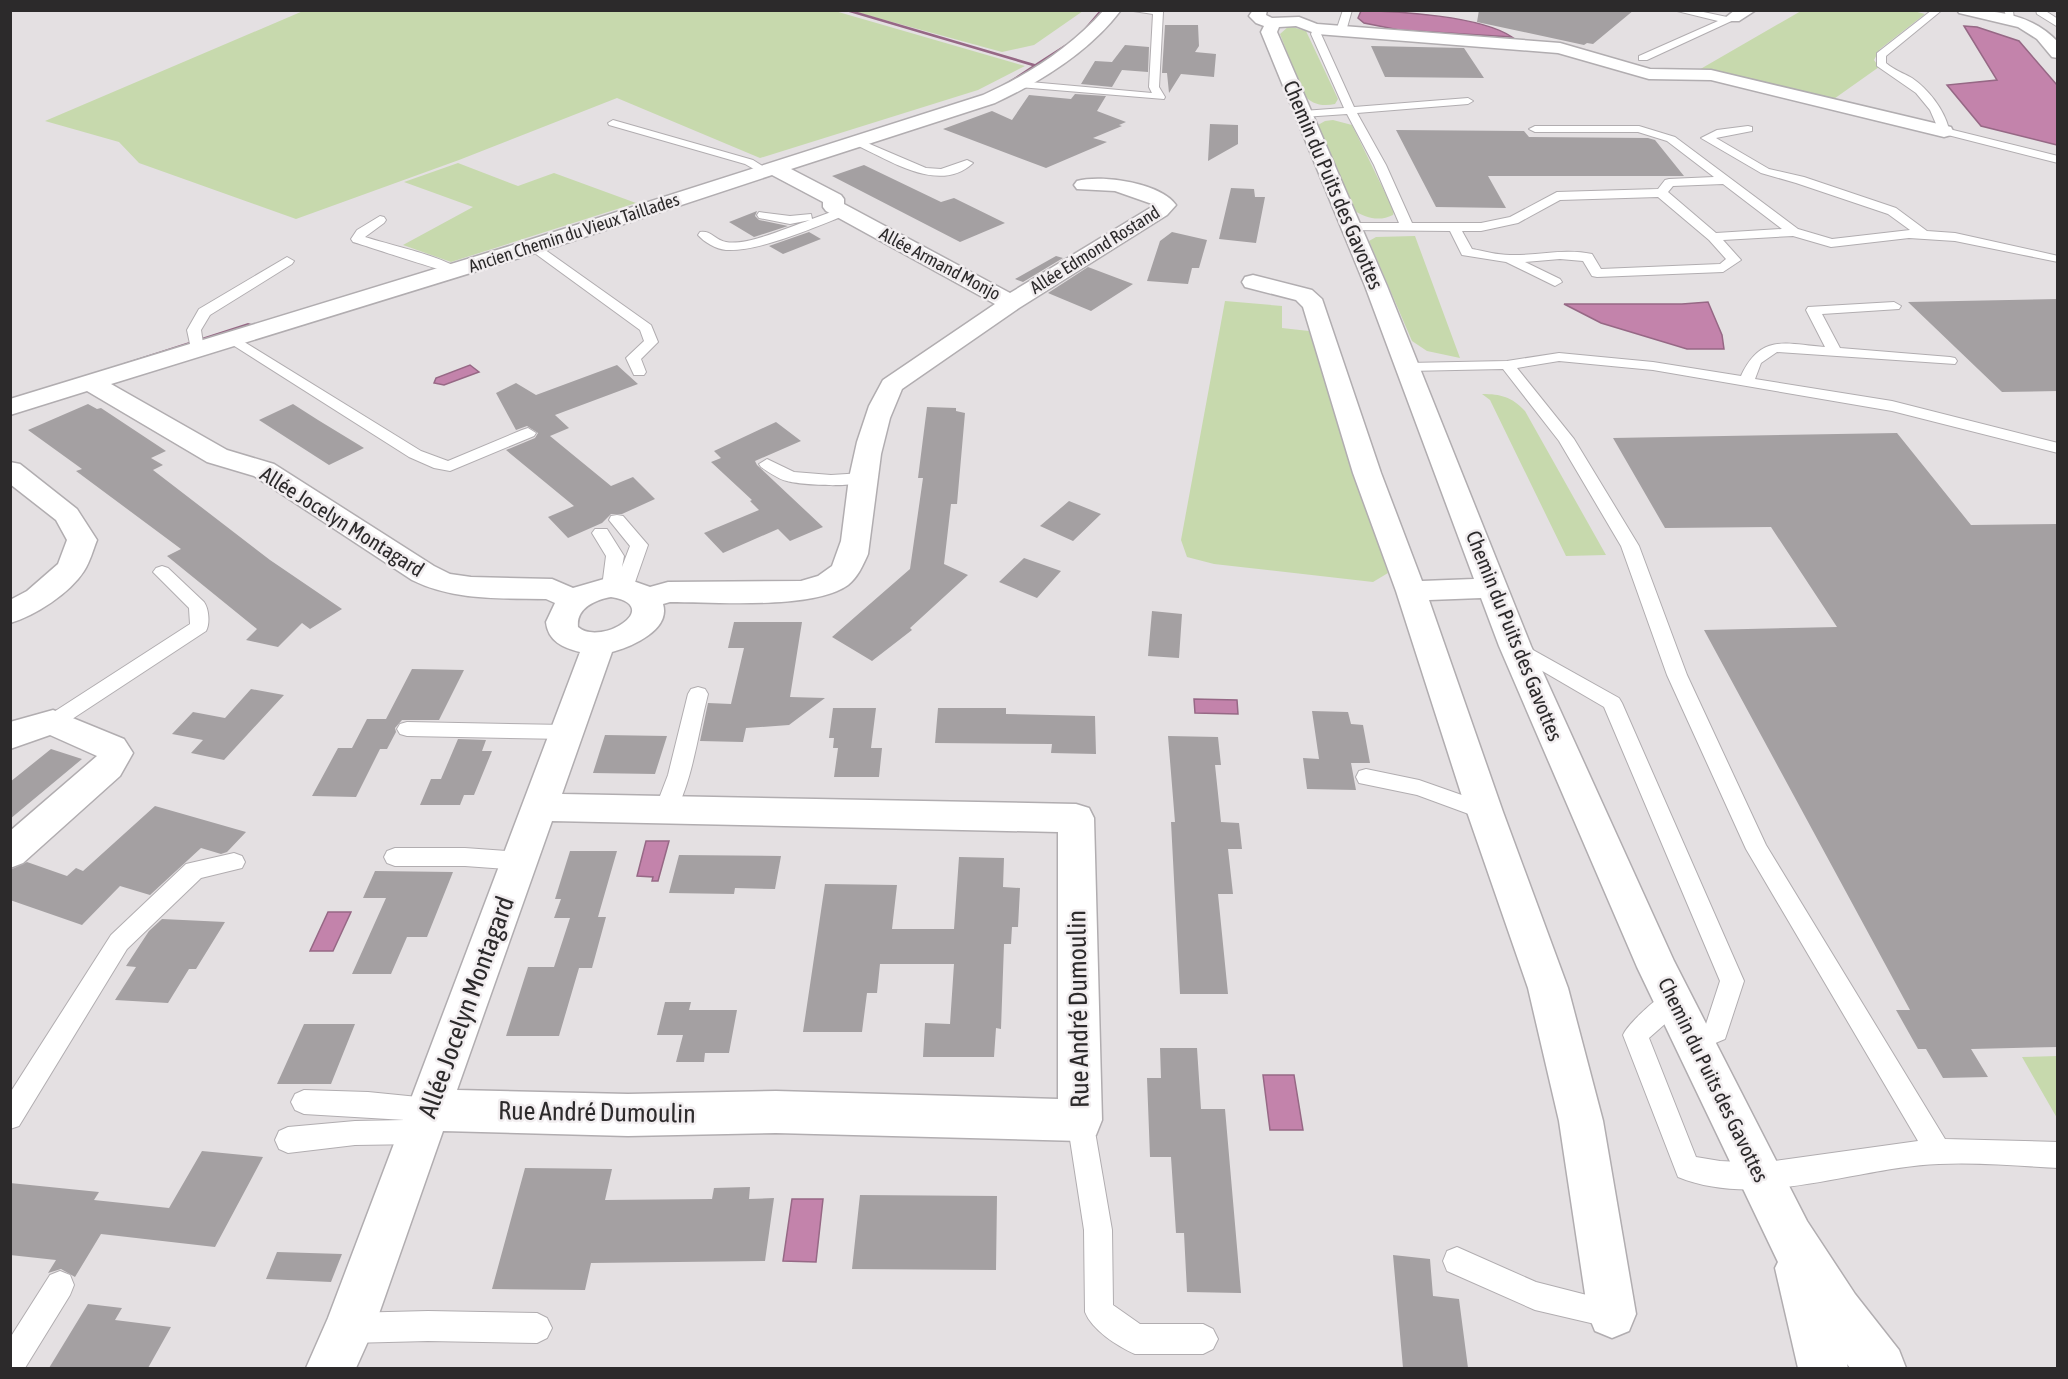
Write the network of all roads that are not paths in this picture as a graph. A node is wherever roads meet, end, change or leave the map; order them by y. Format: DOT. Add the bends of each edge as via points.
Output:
graph roads {
  1 [pos="1113,10"];
  2 [pos="1131,10"];
  3 [pos="1348,10"];
  4 [pos="1677,10"];
  5 [pos="1748,10"];
  6 [pos="1938,10"];
  7 [pos="1965,10"];
  8 [pos="2040,12"];
  9 [pos="1288,15"];
  10 [pos="2010,15"];
  11 [pos="1730,19"];
  12 [pos="2058,24"];
  13 [pos="1317,29"];
  14 [pos="1341,31"];
  15 [pos="2050,36"];
  16 [pos="2058,53"];
  17 [pos="1643,57"];
  18 [pos="1019,84"];
  19 [pos="1468,101"];
  20 [pos="1350,110"];
  21 [pos="1303,114"];
  22 [pos="614,123"];
  23 [pos="1535,129"];
  24 [pos="1748,129"];
  25 [pos="1944,130"];
  26 [pos="858,142"];
  27 [pos="2058,160"];
  28 [pos="967,164"];
  29 [pos="771,170"];
  30 [pos="1725,180"];
  31 [pos="1084,185"];
  32 [pos="1661,193"];
  33 [pos="838,210"];
  34 [pos="763,215"];
  35 [pos="380,220"];
  36 [pos="1350,227"];
  37 [pos="1407,227"];
  38 [pos="1454,227"];
  39 [pos="1794,232"];
  40 [pos="704,235"];
  41 [pos="1924,235"];
  42 [pos="1713,237"];
  43 [pos="534,246"];
  44 [pos="1509,259"];
  45 [pos="2054,259"];
  46 [pos="287,261"];
  47 [pos="454,271"];
  48 [pos="1253,282"];
  49 [pos="1555,282"];
  50 [pos="1011,303"];
  51 [pos="1894,306"];
  52 [pos="233,339"];
  53 [pos="197,350"];
  54 [pos="1835,353"];
  55 [pos="1950,361"];
  56 [pos="1507,364"];
  57 [pos="1408,367"];
  58 [pos="639,372"];
  59 [pos="1746,381"];
  60 [pos="91,383"];
  61 [pos="10,408"];
  62 [pos="528,433"];
  63 [pos="2058,448"];
  64 [pos="767,465"];
  65 [pos="10,470"];
  66 [pos="863,477"];
  67 [pos="617,520"];
  68 [pos="601,533"];
  69 [pos="162,572"];
  70 [pos="1493,588"];
  71 [pos="627,591"];
  72 [pos="1411,591"];
  73 [pos="574,601"];
  74 [pos="10,613"];
  75 [pos="599,644"];
  76 [pos="1515,646"];
  77 [pos="698,694"];
  78 [pos="52,722"];
  79 [pos="407,729"];
  80 [pos="566,732"];
  81 [pos="10,737"];
  82 [pos="1366,777"];
  83 [pos="541,807"];
  84 [pos="666,809"];
  85 [pos="1485,812"];
  86 [pos="10,853"];
  87 [pos="395,857"];
  88 [pos="520,861"];
  89 [pos="234,862"];
  90 [pos="1674,1001"];
  91 [pos="1694,1041"];
  92 [pos="304,1102"];
  93 [pos="10,1117"];
  94 [pos="1080,1120"];
  95 [pos="424,1121"];
  96 [pos="288,1140"];
  97 [pos="1938,1151"];
  98 [pos="2058,1155"];
  99 [pos="1761,1176"];
  100 [pos="1790,1238"];
  101 [pos="1457,1261"];
  102 [pos="60,1286"];
  103 [pos="1612,1314"];
  104 [pos="350,1328"];
  105 [pos="537,1328"];
  106 [pos="1203,1339"];
  107 [pos="10,1366"];
  108 [pos="331,1368"];
  109 [pos="1823,1368"];
  110 [pos="1881,1368"];
  1 -- 18 [label="street, Ancien Chemin du Vieux Taillades" via="1083,41"];
  2 -- 18 [label="lane" via="1158,12 1154,87 1160,97"];
  3 -- 14 [label="lane"];
  4 -- 11 [label="lane"];
  5 -- 11 [label="street"];
  6 -- 25 [label="lane" via="1881,55 1881,64 1922,93 1943,122"];
  7 -- 10 [label="street"];
  8 -- 12 [label="lane"];
  9 -- 13 [label="street"];
  9 -- 21 [label="street, Chemin du Puits des Gavottes" via="1269,32"];
  10 -- 15 [label="street"];
  11 -- 17 [label="lane"];
  13 -- 14 [label="street"];
  13 -- 20 [label="lane"];
  14 -- 25 [label="street" via="1560,48 1650,74 1711,75"];
  15 -- 16 [label="street"];
  18 -- 26 [label="street, Ancien Chemin du Vieux Taillades" via="989,99"];
  19 -- 20 [label="lane"];
  20 -- 21 [label="lane"];
  20 -- 37 [label="lane"];
  21 -- 36 [label="street, Chemin du Puits des Gavottes"];
  22 -- 29 [label="lane"];
  23 -- 30 [label="lane" via="1639,129 1671,139"];
  24 -- 41 [label="lane" via="1720,132 1707,138 1766,171 1893,211"];
  25 -- 27 [label="lane"];
  26 -- 28 [label="lane" via="924,171 942,173"];
  26 -- 29 [label="street, Ancien Chemin du Vieux Taillades"];
  29 -- 33 [label="street, Allée Armand Monjo" via="834,199"];
  29 -- 43 [label="street, Ancien Chemin du Vieux Taillades"];
  30 -- 32 [label="lane" via="1670,183"];
  30 -- 39 [label="lane"];
  31 -- 50 [label="street, Allée Edmond Rostand" via="1116,185 1161,199 1166,205"];
  32 -- 38 [label="lane" via="1557,196 1514,220 1481,227"];
  32 -- 42 [label="lane"];
  33 -- 34 [label="lane" via="790,220"];
  33 -- 40 [label="lane" via="776,235 741,244 723,246"];
  33 -- 50 [label="street, Allée Armand Monjo"];
  35 -- 47 [label="lane" via="357,239"];
  36 -- 37 [label="lane"];
  36 -- 57 [label="street, Chemin du Puits des Gavottes"];
  37 -- 38 [label="lane"];
  38 -- 44 [label="lane" via="1467,252"];
  39 -- 41 [label="lane" via="1831,243"];
  39 -- 42 [label="lane"];
  41 -- 45 [label="lane" via="1956,237"];
  42 -- 44 [label="lane" via="1734,260 1723,268 1597,273 1587,257"];
  43 -- 47 [label="street, Ancien Chemin du Vieux Taillades"];
  43 -- 58 [label="lane" via="646,328 651,342 633,358"];
  44 -- 49 [label="lane"];
  46 -- 53 [label="lane" via="204,312 194,330"];
  47 -- 52 [label="street, Ancien Chemin du Vieux Taillades"];
  48 -- 72 [label="street" via="1304,295 1314,304 1367,473"];
  50 -- 66 [label="street, Allée Armand Monjo" via="892,385 882,401"];
  51 -- 54 [label="lane" via="1813,310"];
  52 -- 53 [label="street, Ancien Chemin du Vieux Taillades"];
  52 -- 62 [label="lane" via="415,454 440,465 450,466"];
  53 -- 60 [label="street, Ancien Chemin du Vieux Taillades"];
  54 -- 55 [label="lane"];
  54 -- 59 [label="lane" via="1774,347 1755,361"];
  56 -- 57 [label="lane"];
  56 -- 59 [label="lane" via="1559,357 1610,360"];
  56 -- 97 [label="lane" via="1566,439 1630,546 1677,675 1757,849"];
  57 -- 70 [label="street, Chemin du Puits des Gavottes"];
  59 -- 63 [label="lane" via="1892,406"];
  60 -- 61 [label="street, Ancien Chemin du Vieux Taillades"];
  60 -- 73 [label="street, Allée Jocelyn Montagard" via="217,456 264,470 443,583 552,589"];
  64 -- 66 [label="lane" via="790,477"];
  65 -- 74 [label="street" via="67,515 82,540 71,568 38,598"];
  66 -- 71 [label="street, Allée Armand Monjo" via="853,554 844,572 823,587 801,591"];
  67 -- 71 [label="lane" via="639,545"];
  68 -- 71 [label="lane" via="615,555"];
  69 -- 78 [label="lane" via="198,606 199,627"];
  70 -- 72 [label="street"];
  70 -- 76 [label="street, Chemin du Puits des Gavottes"];
  71 -- 73 [label="street" via="585,594"];
  71 -- 75 [label="street" via="650,608 647,618 629,636"];
  72 -- 85 [label="street"];
  73 -- 75 [label="street" via="565,610 563,630 577,641"];
  75 -- 80 [label="street, Allée Jocelyn Montagard"];
  76 -- 90 [label="street, Chemin du Puits des Gavottes"];
  76 -- 91 [label="lane" via="1612,703 1732,981 1716,1031"];
  77 -- 84 [label="lane"];
  78 -- 81 [label="street"];
  78 -- 86 [label="street" via="116,753 108,766"];
  79 -- 80 [label="lane"];
  80 -- 83 [label="street, Allée Jocelyn Montagard"];
  82 -- 85 [label="lane" via="1419,788"];
  83 -- 84 [label="street, Rue André Dumoulin"];
  83 -- 88 [label="street, Allée Jocelyn Montagard"];
  84 -- 94 [label="street, Rue André Dumoulin" via="1076,818"];
  85 -- 103 [label="street" via="1548,988 1581,1121"];
  87 -- 88 [label="lane"];
  88 -- 95 [label="street, Allée Jocelyn Montagard"];
  89 -- 93 [label="lane" via="194,870 119,942"];
  90 -- 91 [label="street, Chemin du Puits des Gavottes"];
  90 -- 99 [label="lane" via="1635,1035 1686,1168"];
  91 -- 99 [label="street, Chemin du Puits des Gavottes"];
  92 -- 95 [label="lane" via="368,1104"];
  94 -- 95 [label="street, Rue André Dumoulin" via="776,1112"];
  94 -- 106 [label="lane" via="1098,1230 1099,1312 1135,1339"];
  95 -- 96 [label="lane"];
  95 -- 104 [label="street, Allée Jocelyn Montagard"];
  97 -- 98 [label="lane"];
  97 -- 99 [label="lane"];
  99 -- 100 [label="street, Chemin du Puits des Gavottes"];
  100 -- 109 [label="street, Chemin du Puits des Gavottes"];
  100 -- 110 [label="street, Chemin du Puits des Gavottes"];
  101 -- 103 [label="lane" via="1535,1296"];
  102 -- 107 [label="lane"];
  104 -- 105 [label="lane"];
  104 -- 108 [label="street, Allée Jocelyn Montagard"];
}
